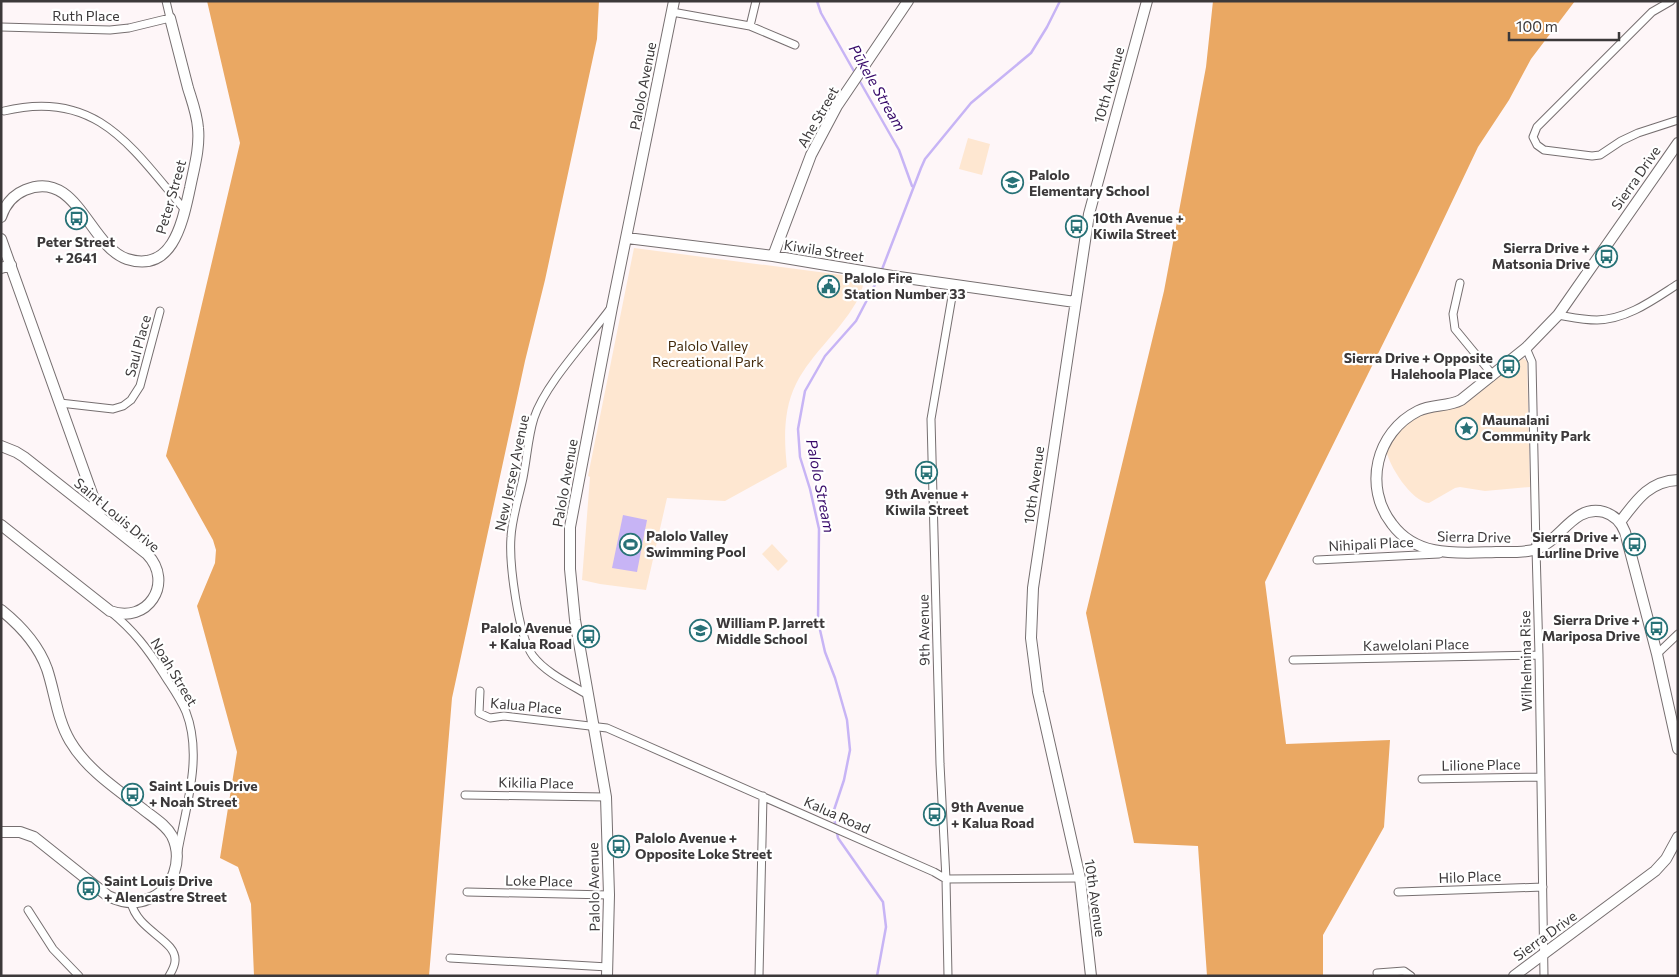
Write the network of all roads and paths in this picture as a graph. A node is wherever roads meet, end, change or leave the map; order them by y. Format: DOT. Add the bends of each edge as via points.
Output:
graph roads {
  1 [pos="166,1"];
  2 [pos="674,1"];
  3 [pos="756,1"];
  4 [pos="908,1"];
  5 [pos="1147,1"];
  6 [pos="1671,1"];
  7 [pos="672,12"];
  8 [pos="170,18"];
  9 [pos="750,26"];
  10 [pos="1,28"];
  11 [pos="794,45"];
  12 [pos="4,111"];
  13 [pos="1678,120"];
  14 [pos="1678,143"];
  15 [pos="185,210"];
  16 [pos="1,217"];
  17 [pos="627,238"];
  18 [pos="1,239"];
  19 [pos="773,256"];
  20 [pos="6,267"];
  21 [pos="1460,283"];
  22 [pos="1678,284"];
  23 [pos="954,285"];
  24 [pos="1075,302"];
  25 [pos="612,307"];
  26 [pos="160,311"];
  27 [pos="1558,315"];
  28 [pos="1526,348"];
  29 [pos="1492,374"];
  30 [pos="60,403"];
  31 [pos="1,446"];
  32 [pos="1678,480"];
  33 [pos="100,517"];
  34 [pos="1620,522"];
  35 [pos="1,524"];
  36 [pos="1536,549"];
  37 [pos="1457,553"];
  38 [pos="1317,560"];
  39 [pos="102,605"];
  40 [pos="1,610"];
  41 [pos="1678,634"];
  42 [pos="1658,654"];
  43 [pos="1539,655"];
  44 [pos="1293,660"];
  45 [pos="480,691"];
  46 [pos="588,695"];
  47 [pos="593,726"];
  48 [pos="1678,749"];
  49 [pos="1541,777"];
  50 [pos="1422,779"];
  51 [pos="465,794"];
  52 [pos="763,796"];
  53 [pos="606,797"];
  54 [pos="1,832"];
  55 [pos="1678,837"];
  56 [pos="177,856"];
  57 [pos="1080,878"];
  58 [pos="946,879"];
  59 [pos="1543,887"];
  60 [pos="467,892"];
  61 [pos="1398,892"];
  62 [pos="610,895"];
  63 [pos="131,902"];
  64 [pos="28,910"];
  65 [pos="1544,955"];
  66 [pos="450,958"];
  67 [pos="607,971"];
  68 [pos="1377,973"];
  69 [pos="79,976"];
  70 [pos="169,976"];
  71 [pos="759,976"];
  72 [pos="948,976"];
  73 [pos="1091,976"];
  74 [pos="1411,976"];
  75 [pos="1514,976"];
  76 [pos="1544,976"];
  1 -- 8 [label="street, Peter Street"];
  2 -- 7 [label="street, Palolo Avenue"];
  3 -- 9 [label="street"];
  4 -- 19 [label="street, Ahe Street" via="837,106 811,155"];
  5 -- 24 [label="street, 10th Avenue" via="1089,214"];
  6 -- 13 [label="street" via="1652,12 1537,127 1534,139 1536,145 1544,150 1600,155 1638,133"];
  7 -- 9 [label="street"];
  7 -- 17 [label="street, Palolo Avenue"];
  8 -- 10 [label="street, Ruth Place" via="119,29"];
  8 -- 15 [label="street, Peter Street" via="198,128 198,152"];
  9 -- 11 [label="street"];
  12 -- 15 [label="street" via="53,106 77,111 100,121 126,141"];
  14 -- 27 [label="street, Sierra Drive"];
  15 -- 16 [label="street, Peter Street" via="177,237 170,247 156,258 138,261 115,252 70,198 54,188 41,186 22,191 8,203"];
  17 -- 19 [label="street, Kiwila Street"];
  17 -- 25 [label="street, Palolo Avenue"];
  18 -- 20 [label="street"];
  19 -- 23 [label="street, Kiwila Street"];
  20 -- 30 [label="street"];
  21 -- 29 [label="street" via="1453,314 1455,328"];
  22 -- 27 [label="street" via="1619,317 1596,320"];
  23 -- 24 [label="street, Kiwila Street"];
  23 -- 58 [label="street, 9th Avenue" via="931,419"];
  24 -- 57 [label="street, 10th Avenue" via="1033,588 1031,638 1038,692"];
  25 -- 46 [label="street, Palolo Avenue" via="570,527 570,582"];
  25 -- 46 [label="street, New Jersey Avenue" via="558,376 534,418 511,537 517,607 532,655 545,668"];
  26 -- 30 [label="street, Saul Place" via="140,386 131,400 113,409"];
  27 -- 28 [label="street, Sierra Drive"];
  28 -- 29 [label="street, Sierra Drive"];
  28 -- 36 [label="street, Wilhelmina Rise" via="1532,362"];
  29 -- 37 [label="street, Sierra Drive" via="1461,400 1427,407 1404,420 1386,440 1377,465 1379,501 1398,532 1430,550"];
  30 -- 33 [label="street"];
  31 -- 33 [label="street, Saint Louis Drive" via="24,457"];
  32 -- 34 [label="street" via="1650,488"];
  33 -- 39 [label="street, Saint Louis Drive" via="150,558 156,567 158,582 154,596 140,610 120,614"];
  34 -- 36 [label="street, Sierra Drive" via="1606,512 1585,512"];
  34 -- 42 [label="street"];
  35 -- 39 [label="street, Saint Louis Drive"];
  36 -- 37 [label="street, Sierra Drive"];
  36 -- 43 [label="street, Wilhelmina Rise"];
  37 -- 38 [label="street, Nihipali Place"];
  39 -- 56 [label="street, Noah Street" via="126,624 147,648 178,698 190,726 192,770"];
  40 -- 56 [label="street" via="19,624 40,652 62,726 80,755 91,768 163,825 172,836"];
  41 -- 42 [label="street"];
  42 -- 48 [label="street"];
  43 -- 44 [label="street, Kawelolani Place"];
  43 -- 49 [label="street, Wilhelmina Rise"];
  45 -- 47 [label="street, Kalua Place" via="479,713 490,718 504,716"];
  46 -- 47 [label="street, Palolo Avenue"];
  47 -- 52 [label="street, Kalua Road" via="607,728"];
  47 -- 53 [label="street, Palolo Avenue"];
  49 -- 50 [label="street, Lilione Place"];
  49 -- 59 [label="street, Wilhelmina Rise"];
  51 -- 53 [label="street, Kikilia Place"];
  52 -- 58 [label="street, Kalua Road"];
  52 -- 71 [label="street"];
  53 -- 62 [label="street, Palolo Avenue"];
  54 -- 63 [label="street" via="20,832 34,837 108,896"];
  55 -- 65 [label="street, Sierra Drive" via="1655,871"];
  56 -- 63 [label="street" via="173,876 165,888 148,900"];
  57 -- 58 [label="street, Kalua Road"];
  57 -- 73 [label="street, 10th Avenue"];
  58 -- 72 [label="street, 9th Avenue"];
  59 -- 61 [label="street, Hilo Place"];
  59 -- 65 [label="street, Wilhelmina Rise"];
  60 -- 62 [label="street, Loke Place"];
  62 -- 67 [label="street, Palolo Avenue"];
  63 -- 70 [label="street" via="142,924 173,951 175,962"];
  64 -- 69 [label="street" via="53,949"];
  65 -- 75 [label="street, Sierra Drive"];
  65 -- 76 [label="street, Wilhelmina Rise"];
  66 -- 67 [label="street"];
  68 -- 74 [label="street" via="1404,971"];
}
